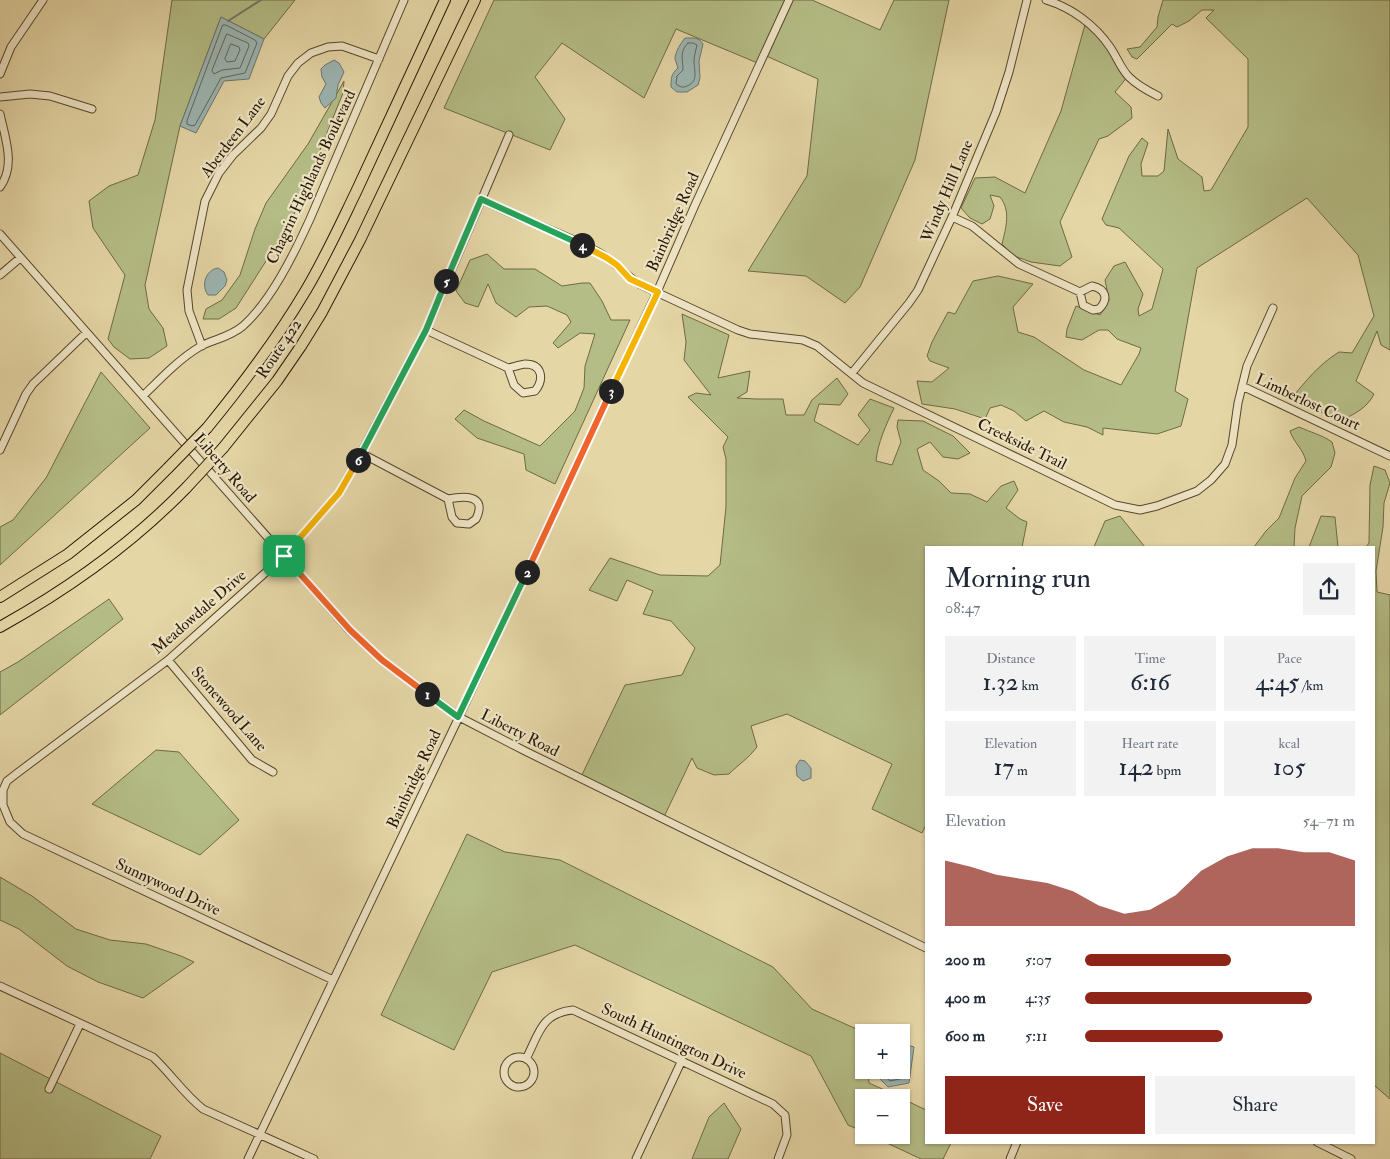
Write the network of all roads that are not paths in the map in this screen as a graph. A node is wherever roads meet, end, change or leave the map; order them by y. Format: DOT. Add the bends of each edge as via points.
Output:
graph roads {
  1 [pos="43,0"];
  2 [pos="404,0"];
  3 [pos="446,0"];
  4 [pos="475,0"];
  5 [pos="789,0"];
  6 [pos="1027,0"];
  7 [pos="1046,0"];
  8 [pos="379,59"];
  9 [pos="0,74"];
  10 [pos="0,96"];
  11 [pos="1158,96"];
  12 [pos="92,109"];
  13 [pos="0,114"];
  14 [pos="509,135"];
  15 [pos="0,187"];
  16 [pos="481,199"];
  17 [pos="952,217"];
  18 [pos="0,234"];
  19 [pos="20,258"];
  20 [pos="0,275"];
  21 [pos="658,292"];
  22 [pos="1080,292"];
  23 [pos="1272,308"];
  24 [pos="426,330"];
  25 [pos="86,333"];
  26 [pos="202,346"];
  27 [pos="508,368"];
  28 [pos="852,373"];
  29 [pos="1242,386"];
  30 [pos="143,396"];
  31 [pos="0,450"];
  32 [pos="362,453"];
  33 [pos="1390,456"];
  34 [pos="448,499"];
  35 [pos="284,556"];
  36 [pos="0,597"];
  37 [pos="0,627"];
  38 [pos="168,660"];
  39 [pos="458,717"];
  40 [pos="273,772"];
  41 [pos="3,805"];
  42 [pos="925,948"];
  43 [pos="334,980"];
  44 [pos="0,986"];
  45 [pos="80,1024"];
  46 [pos="526,1059"];
  47 [pos="682,1060"];
  48 [pos="49,1089"];
  49 [pos="260,1134"];
  50 [pos="1016,1144"];
  51 [pos="1321,1144"];
  52 [pos="248,1159"];
  53 [pos="314,1159"];
  54 [pos="636,1159"];
  55 [pos="778,1159"];
  56 [pos="1010,1159"];
  57 [pos="1351,1159"];
  1 -- 9 [label="street" via="11,47"];
  2 -- 8 [label="street, Chagrin Highlands Boulevard"];
  3 -- 36 [label="highway, Route 422, bridge" via="307,289 238,390 207,428 136,500 68,554"];
  4 -- 37 [label="highway, Route 422, bridge" via="360,240 322,312 277,381 223,448 164,511 46,602"];
  5 -- 21 [label="street, Bainbridge Road"];
  6 -- 17 [label="street, Windy Hill Lane" via="1002,94"];
  7 -- 11 [label="street" via="1086,21 1101,35 1128,76"];
  8 -- 26 [label="street, Chagrin Highlands Boulevard" via="295,252 279,279 244,325 234,333"];
  8 -- 26 [label="street, Aberdeen Lane" via="342,46 328,46 311,52 288,76 261,128 219,173 205,201 187,290 189,310"];
  10 -- 12 [label="street" via="50,96"];
  13 -- 15 [label="street" via="9,163"];
  14 -- 16 [label="street, Meadowdale Drive"];
  16 -- 21 [label="street, Creekside Trail" via="598,252 630,279"];
  16 -- 24 [label="street, Meadowdale Drive"];
  17 -- 22 [label="street" via="972,226 1019,264"];
  17 -- 28 [label="street, Windy Hill Lane" via="910,303"];
  18 -- 19 [label="street, Liberty Road"];
  19 -- 20 [label="street"];
  19 -- 25 [label="street, Liberty Road"];
  21 -- 28 [label="street, Creekside Trail" via="744,332 803,340 817,346"];
  21 -- 39 [label="street, Bainbridge Road"];
  23 -- 29 [label="street, Creekside Trail" via="1250,358"];
  24 -- 27 [label="street"];
  24 -- 32 [label="street, Meadowdale Drive"];
  25 -- 30 [label="street, Liberty Road"];
  25 -- 31 [label="street" via="33,384"];
  26 -- 30 [label="street, Chagrin Highlands Boulevard" via="175,365"];
  27 -- 27 [label="street" via="514,385 523,392 535,391 539,386 541,375 534,366 524,364"];
  28 -- 29 [label="street, Creekside Trail" via="863,383 1115,505 1140,510 1197,491 1221,469 1232,445"];
  29 -- 33 [label="street, Limberlost Court"];
  30 -- 35 [label="street, Liberty Road"];
  32 -- 34 [label="street"];
  32 -- 35 [label="street, Meadowdale Drive" via="339,493"];
  34 -- 34 [label="street" via="452,517 457,523 469,524 476,519 479,509 474,499 464,496"];
  35 -- 38 [label="street, Meadowdale Drive"];
  35 -- 39 [label="street, Liberty Road" via="382,660"];
  38 -- 40 [label="street, Stonewood Lane" via="252,760"];
  38 -- 41 [label="street, Meadowdale Drive" via="7,781"];
  39 -- 42 [label="street, Liberty Road"];
  39 -- 43 [label="street, Bainbridge Road"];
  41 -- 43 [label="street, Sunnywood Drive" via="10,822 22,834"];
  43 -- 49 [label="street, Bainbridge Road"];
  44 -- 45 [label="street"];
  45 -- 48 [label="street"];
  45 -- 49 [label="street" via="153,1057 189,1099 203,1109"];
  46 -- 46 [label="street" via="534,1071 533,1078 519,1087 511,1085 505,1076 508,1063 514,1058"];
  46 -- 47 [label="street, South Huntington Drive" via="546,1020 560,1011 573,1010"];
  47 -- 54 [label="street"];
  47 -- 55 [label="street, South Huntington Drive" via="774,1104 785,1115 787,1135"];
  49 -- 52 [label="street, Bainbridge Road"];
  49 -- 53 [label="street"];
  50 -- 56 [label="street"];
  51 -- 57 [label="street"];
}
